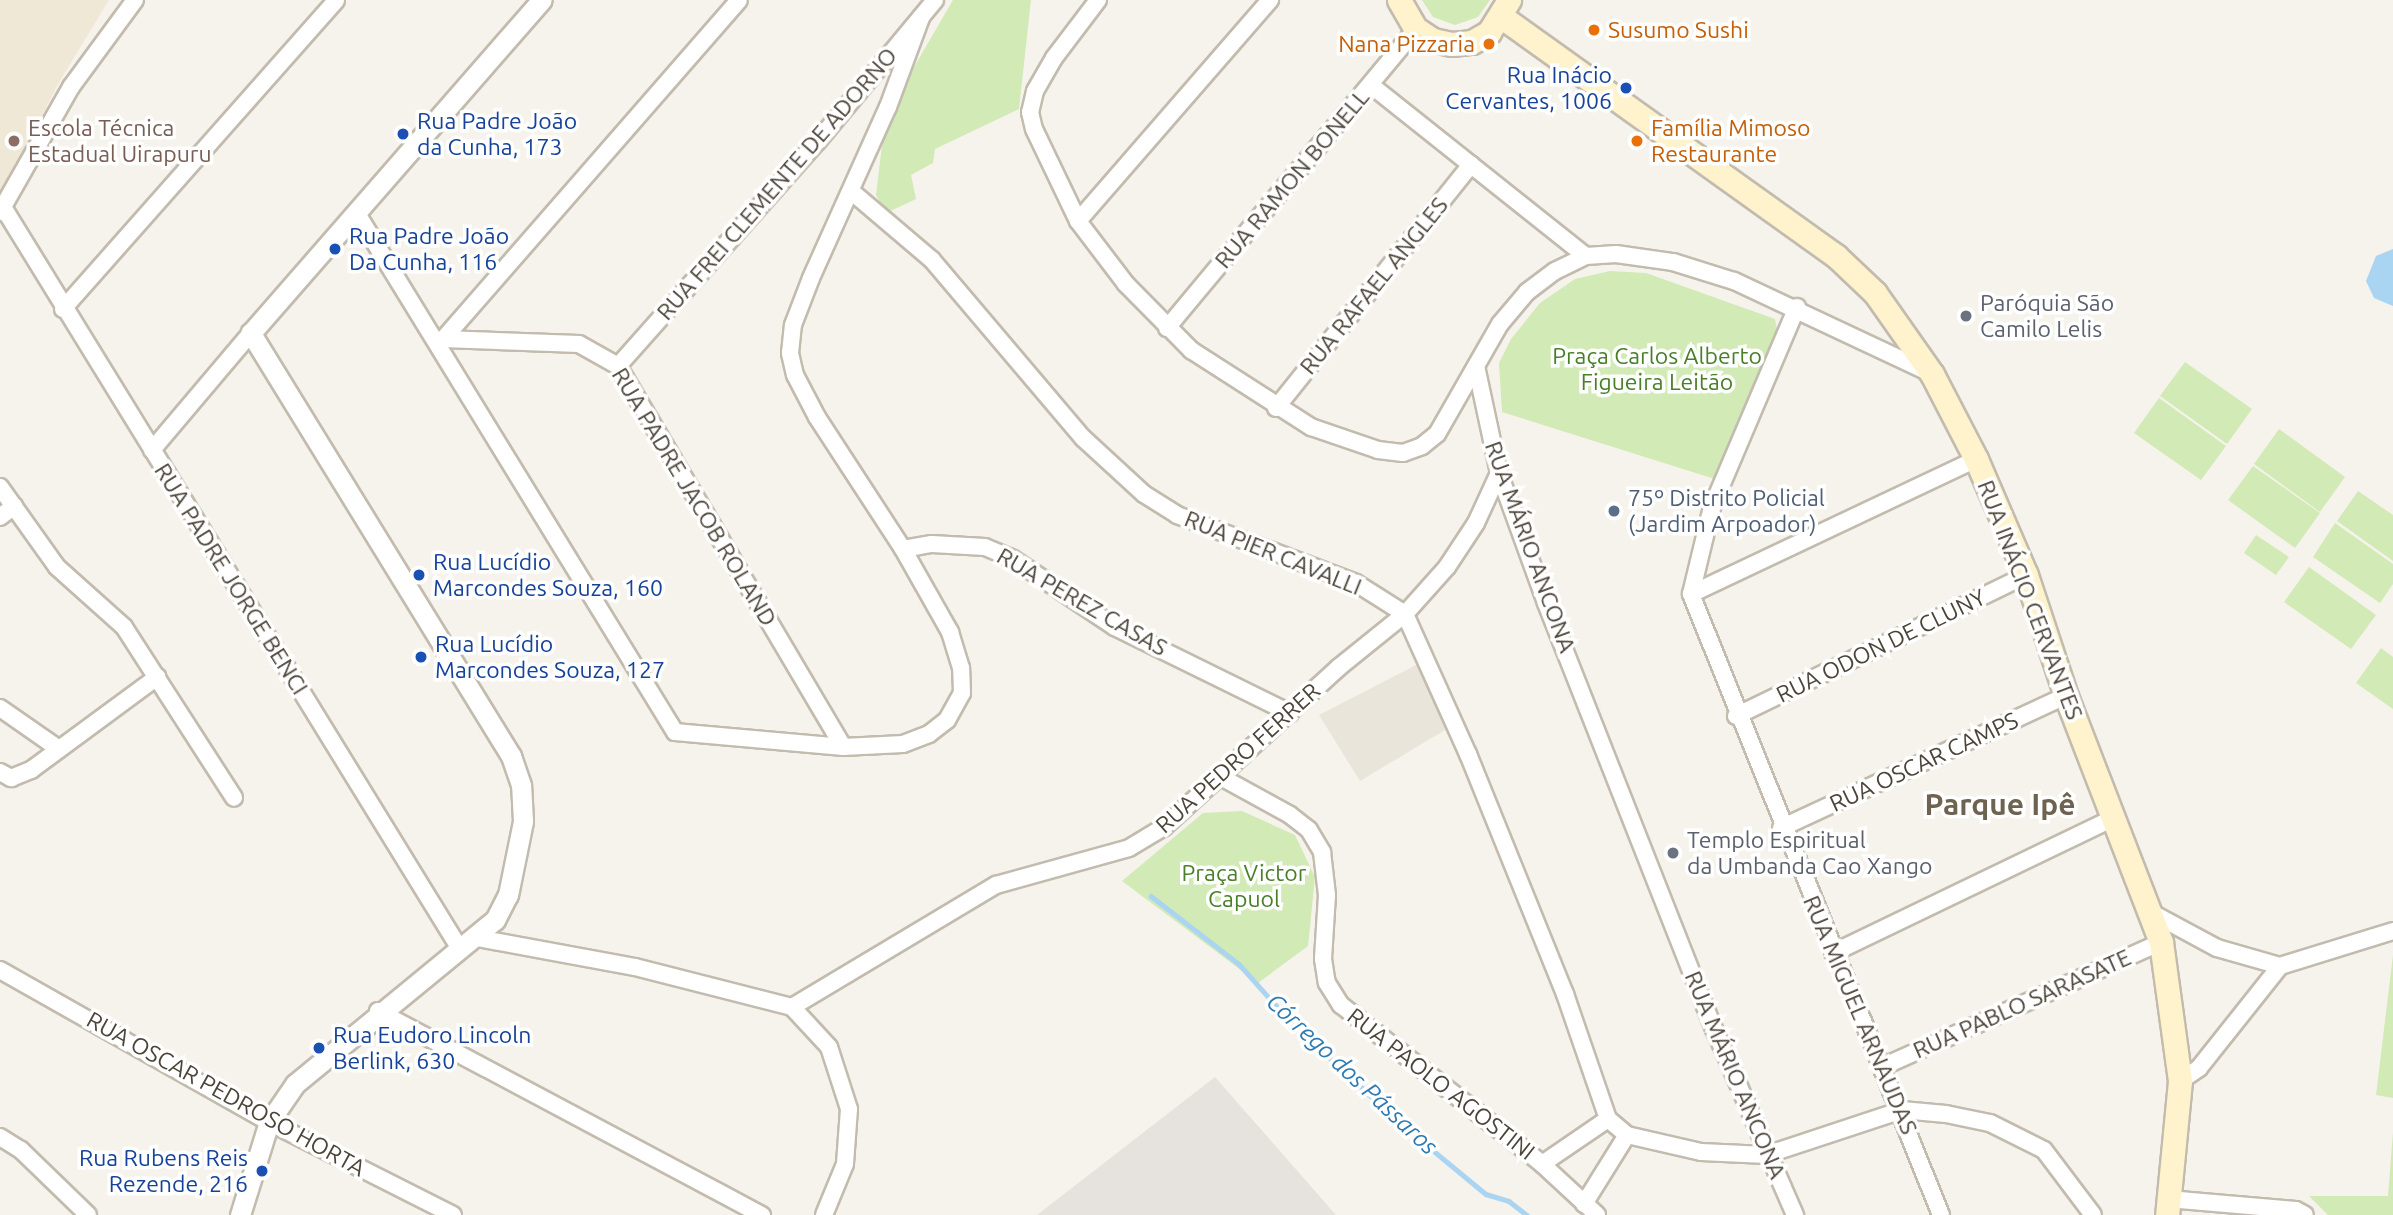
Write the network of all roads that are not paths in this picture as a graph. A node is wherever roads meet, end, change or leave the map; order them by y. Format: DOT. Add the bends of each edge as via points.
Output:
graph roads {
  1 [pos="135,0"];
  2 [pos="336,0"];
  3 [pos="541,0"];
  4 [pos="738,0"];
  5 [pos="935,0"];
  6 [pos="1098,0"];
  7 [pos="1270,0"];
  8 [pos="1399,0"];
  9 [pos="1505,9"];
  10 [pos="921,18"];
  11 [pos="1416,29"];
  12 [pos="1372,86"];
  13 [pos="1471,164"];
  14 [pos="851,191"];
  15 [pos="2,210"];
  16 [pos="356,212"];
  17 [pos="1079,221"];
  18 [pos="1586,256"];
  19 [pos="1797,307"];
  20 [pos="62,310"];
  21 [pos="1167,328"];
  22 [pos="251,333"];
  23 [pos="440,343"];
  24 [pos="618,366"];
  25 [pos="1476,366"];
  26 [pos="1932,374"];
  27 [pos="1276,408"];
  28 [pos="152,450"];
  29 [pos="1976,459"];
  30 [pos="1499,473"];
  31 [pos="0,487"];
  32 [pos="14,506"];
  33 [pos="0,517"];
  34 [pos="903,549"];
  35 [pos="2026,575"];
  36 [pos="1691,594"];
  37 [pos="1405,614"];
  38 [pos="157,677"];
  39 [pos="2066,696"];
  40 [pos="1290,713"];
  41 [pos="3,716"];
  42 [pos="1736,716"];
  43 [pos="844,747"];
  44 [pos="59,749"];
  45 [pos="0,772"];
  46 [pos="1221,777"];
  47 [pos="234,798"];
  48 [pos="2115,817"];
  49 [pos="1781,828"];
  50 [pos="2152,913"];
  51 [pos="2393,931"];
  52 [pos="477,938"];
  53 [pos="2161,942"];
  54 [pos="460,949"];
  55 [pos="1833,953"];
  56 [pos="2280,965"];
  57 [pos="0,970"];
  58 [pos="792,1007"];
  59 [pos="378,1012"];
  60 [pos="1882,1068"];
  61 [pos="2180,1081"];
  62 [pos="1902,1110"];
  63 [pos="1608,1119"];
  64 [pos="269,1122"];
  65 [pos="1627,1135"];
  66 [pos="0,1137"];
  67 [pos="1766,1155"];
  68 [pos="1542,1164"];
  69 [pos="1584,1204"];
  70 [pos="2167,1207"];
  71 [pos="88,1215"];
  72 [pos="240,1215"];
  73 [pos="453,1215"];
  74 [pos="762,1215"];
  75 [pos="824,1215"];
  76 [pos="1597,1215"];
  77 [pos="1796,1215"];
  78 [pos="1941,1215"];
  79 [pos="2093,1215"];
  80 [pos="2305,1215"];
  1 -- 15 [label="street" via="71,87"];
  2 -- 20 [label="street"];
  3 -- 16 [label="street"];
  4 -- 23 [label="street"];
  5 -- 10 [label="street, RUA FREI CLEMENTE DE ADORNO"];
  6 -- 17 [label="street" via="1054,58 1035,91 1030,112"];
  7 -- 17 [label="street"];
  8 -- 11 [label="main road"];
  9 -- 11 [label="main road" via="1489,32 1462,43 1433,40"];
  9 -- 26 [label="main road, RUA INÁCIO CERVANTES" via="1836,256 1875,293"];
  10 -- 14 [label="street"];
  10 -- 24 [label="street, RUA FREI CLEMENTE DE ADORNO"];
  11 -- 12 [label="street, RUA RAMON BONELL"];
  12 -- 13 [label="street"];
  12 -- 21 [label="street, RUA RAMON BONELL"];
  13 -- 18 [label="street"];
  13 -- 27 [label="street, RUA RAFAEL ANGLES"];
  14 -- 34 [label="street" via="793,325 790,353 795,375 817,416"];
  14 -- 37 [label="street, RUA PIER CAVALLI" via="932,260 1083,438 1144,494 1177,515 1356,583"];
  15 -- 20 [label="street, RUA PADRE JORGE BENCI"];
  16 -- 22 [label="street"];
  16 -- 23 [label="street"];
  17 -- 21 [label="street" via="1126,284"];
  18 -- 19 [label="street" via="1616,254 1673,262"];
  18 -- 25 [label="street" via="1527,292 1500,324"];
  19 -- 26 [label="street"];
  19 -- 36 [label="street" via="1712,507"];
  20 -- 28 [label="street, RUA PADRE JORGE BENCI"];
  21 -- 27 [label="street" via="1221,372"];
  22 -- 28 [label="street"];
  22 -- 52 [label="street" via="511,756 521,785 518,859 503,904"];
  23 -- 24 [label="street, RUA PADRE JACOB ROLAND" via="579,344"];
  23 -- 43 [label="street" via="674,733"];
  24 -- 43 [label="street, RUA PADRE JACOB ROLAND"];
  25 -- 27 [label="street" via="1437,435 1402,453 1311,427"];
  25 -- 30 [label="street, RUA MÁRIO ANCONA"];
  26 -- 29 [label="main road, RUA INÁCIO CERVANTES"];
  28 -- 54 [label="street, RUA PADRE JORGE BENCI"];
  29 -- 35 [label="main road, RUA INÁCIO CERVANTES"];
  29 -- 36 [label="street"];
  30 -- 37 [label="street, RUA PEDRO FERRER" via="1476,523 1454,556"];
  30 -- 67 [label="street, RUA MÁRIO ANCONA"];
  31 -- 32 [label="street"];
  32 -- 33 [label="street"];
  32 -- 38 [label="street" via="57,567 124,627"];
  34 -- 40 [label="street, RUA PEREZ CASAS" via="958,543 985,547 1013,559 1115,627"];
  34 -- 43 [label="street" via="950,632 961,668 962,693 947,719 929,734 903,744"];
  35 -- 39 [label="main road, RUA INÁCIO CERVANTES"];
  35 -- 42 [label="street, RUA ODON DE CLUNY"];
  36 -- 42 [label="street, RUA MIGUEL ARNAUDAS"];
  37 -- 40 [label="street, RUA PEDRO FERRER"];
  37 -- 63 [label="street" via="1479,779"];
  38 -- 44 [label="street"];
  38 -- 47 [label="street"];
  39 -- 48 [label="main road, RUA INÁCIO CERVANTES"];
  39 -- 49 [label="street, RUA OSCAR CAMPS"];
  40 -- 46 [label="street, RUA PEDRO FERRER"];
  41 -- 44 [label="street"];
  42 -- 49 [label="street, RUA MIGUEL ARNAUDAS"];
  44 -- 45 [label="street" via="21,776 10,778"];
  46 -- 58 [label="street, RUA PEDRO FERRER" via="1147,839 996,885"];
  46 -- 68 [label="street, RUA PAOLO AGOSTINI" via="1290,814 1309,830 1322,852 1327,895 1326,984 1341,1006"];
  48 -- 50 [label="main road, RUA INÁCIO CERVANTES"];
  48 -- 55 [label="street"];
  49 -- 55 [label="street, RUA MIGUEL ARNAUDAS"];
  50 -- 53 [label="main road, RUA INÁCIO CERVANTES"];
  50 -- 56 [label="street" via="2217,948"];
  51 -- 56 [label="street"];
  52 -- 54 [label="street"];
  52 -- 58 [label="street" via="635,967"];
  53 -- 60 [label="street, RUA PABLO SARASATE"];
  53 -- 61 [label="main road, RUA INÁCIO CERVANTES"];
  54 -- 59 [label="street"];
  55 -- 60 [label="street, RUA MIGUEL ARNAUDAS"];
  56 -- 61 [label="street" via="2199,1068"];
  57 -- 64 [label="street, RUA OSCAR PEDROSO HORTA"];
  58 -- 75 [label="street" via="829,1047 849,1109 845,1164"];
  59 -- 64 [label="street" via="295,1084"];
  59 -- 74 [label="street"];
  60 -- 62 [label="street, RUA MIGUEL ARNAUDAS"];
  61 -- 70 [label="main road, RUA INÁCIO CERVANTES"];
  62 -- 67 [label="street"];
  62 -- 78 [label="street, RUA MIGUEL ARNAUDAS"];
  62 -- 79 [label="street" via="1990,1123 2020,1136 2044,1150"];
  63 -- 65 [label="street"];
  63 -- 68 [label="street"];
  64 -- 72 [label="street"];
  64 -- 73 [label="street, RUA OSCAR PEDROSO HORTA"];
  65 -- 67 [label="street" via="1723,1156"];
  65 -- 69 [label="street"];
  66 -- 71 [label="street" via="21,1150"];
  67 -- 77 [label="street, RUA MÁRIO ANCONA"];
  68 -- 69 [label="street, RUA PAOLO AGOSTINI"];
  69 -- 76 [label="street, RUA PAOLO AGOSTINI"];
  70 -- 80 [label="street" via="2296,1210"];
}
